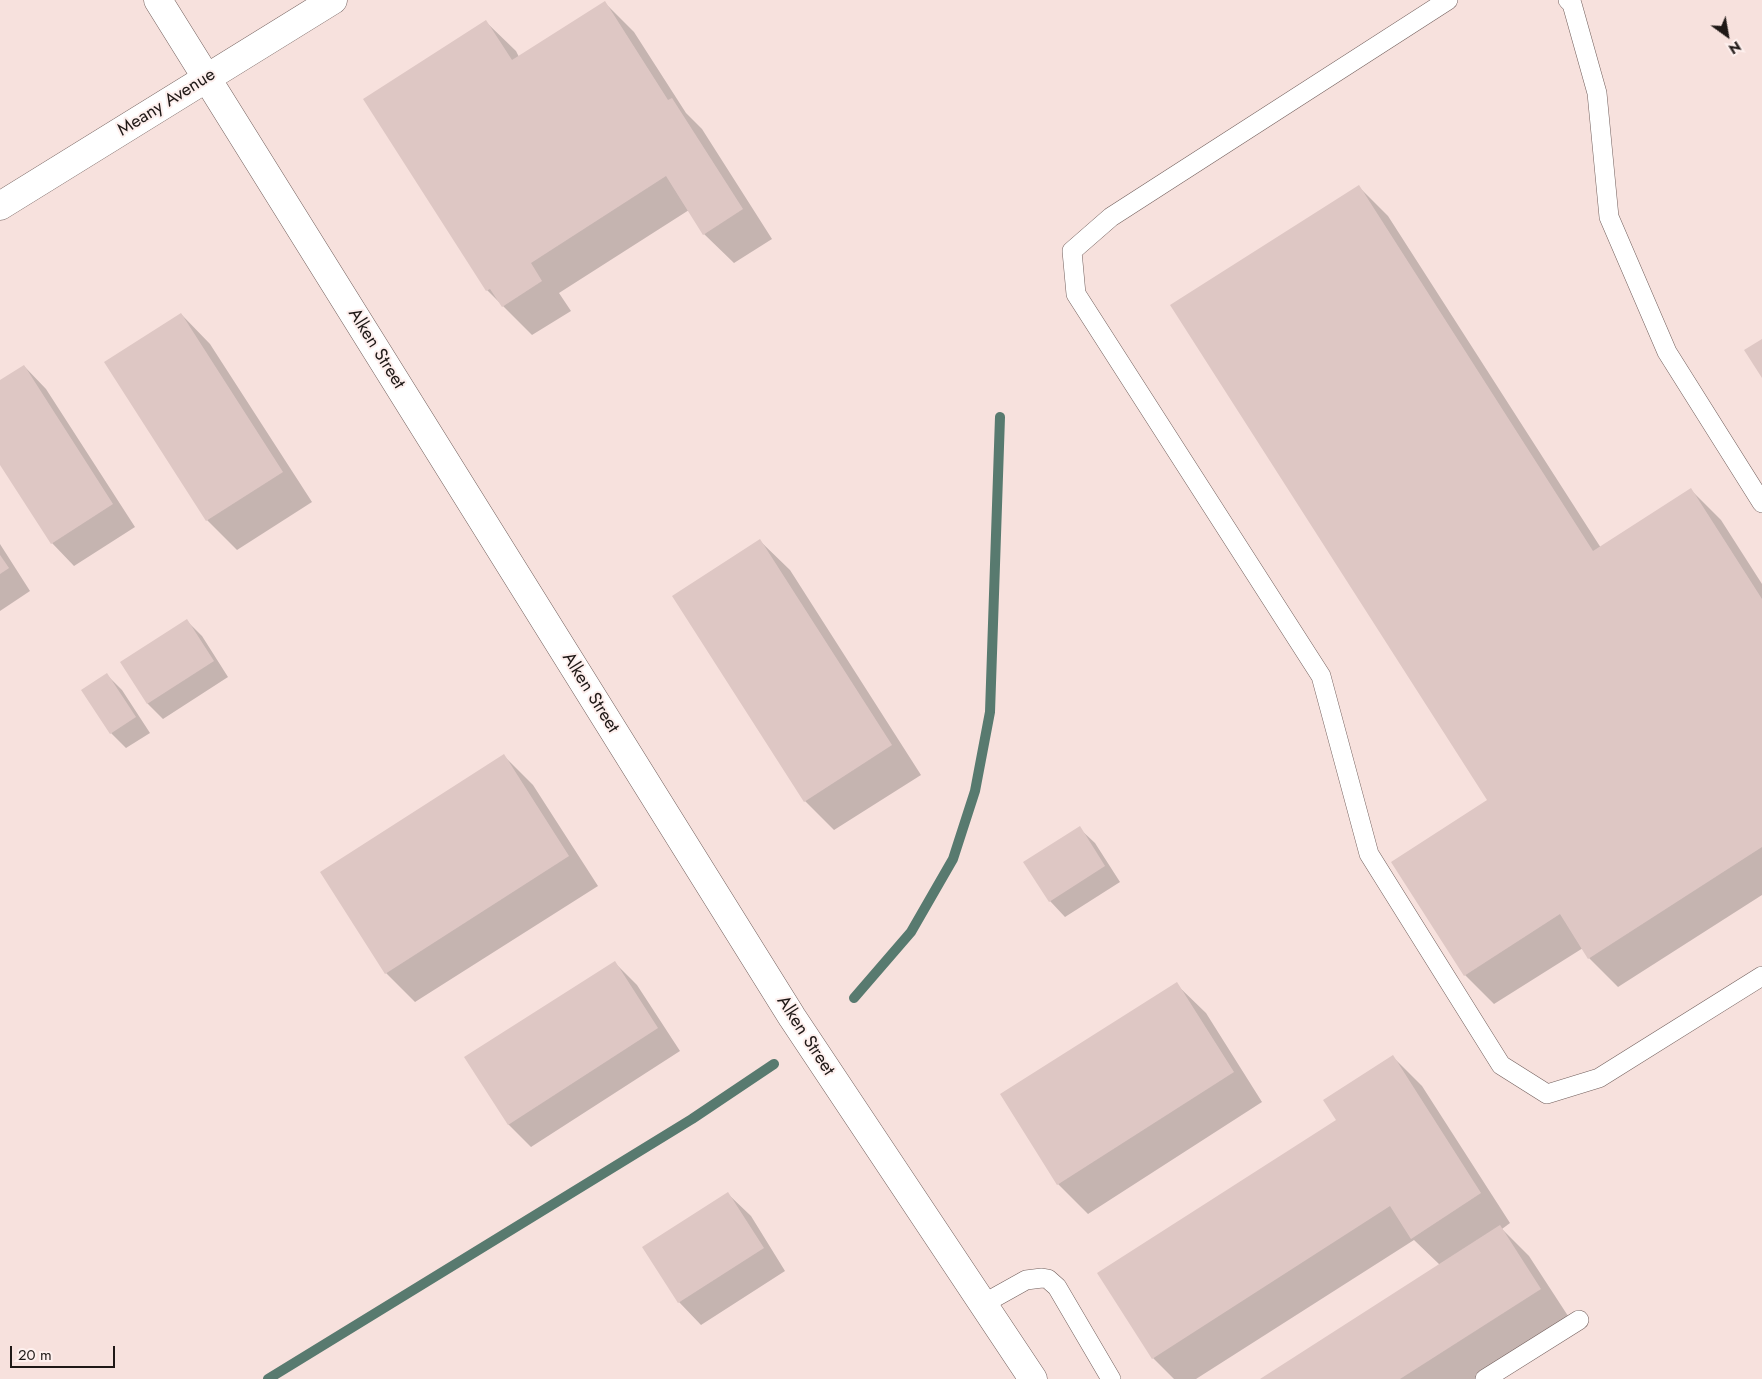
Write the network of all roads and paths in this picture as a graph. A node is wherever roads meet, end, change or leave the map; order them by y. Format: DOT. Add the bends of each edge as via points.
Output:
graph roads {
  1 [pos="158,0"];
  2 [pos="333,0"];
  3 [pos="1448,0"];
  4 [pos="1568,0"];
  5 [pos="207,78"];
  6 [pos="0,206"];
  7 [pos="1762,503"];
  8 [pos="1762,976"];
  9 [pos="983,1304"];
  10 [pos="1580,1320"];
  11 [pos="1033,1379"];
  12 [pos="1111,1379"];
  13 [pos="1485,1379"];
  1 -- 5 [label="street, Alken Street"];
  2 -- 5 [label="street, Meany Avenue"];
  3 -- 8 [label="lane" via="1111,217 1072,251 1076,294 1322,676 1369,854 1500,1065 1548,1094 1599,1078"];
  4 -- 7 [label="lane" via="1572,4 1597,93 1609,216 1667,352"];
  5 -- 6 [label="street, Meany Avenue"];
  5 -- 9 [label="street, Alken Street" via="792,1017"];
  9 -- 11 [label="street, Alken Street"];
  9 -- 12 [label="lane" via="1026,1280 1048,1279 1057,1287"];
  10 -- 13 [label="lane"];
}
